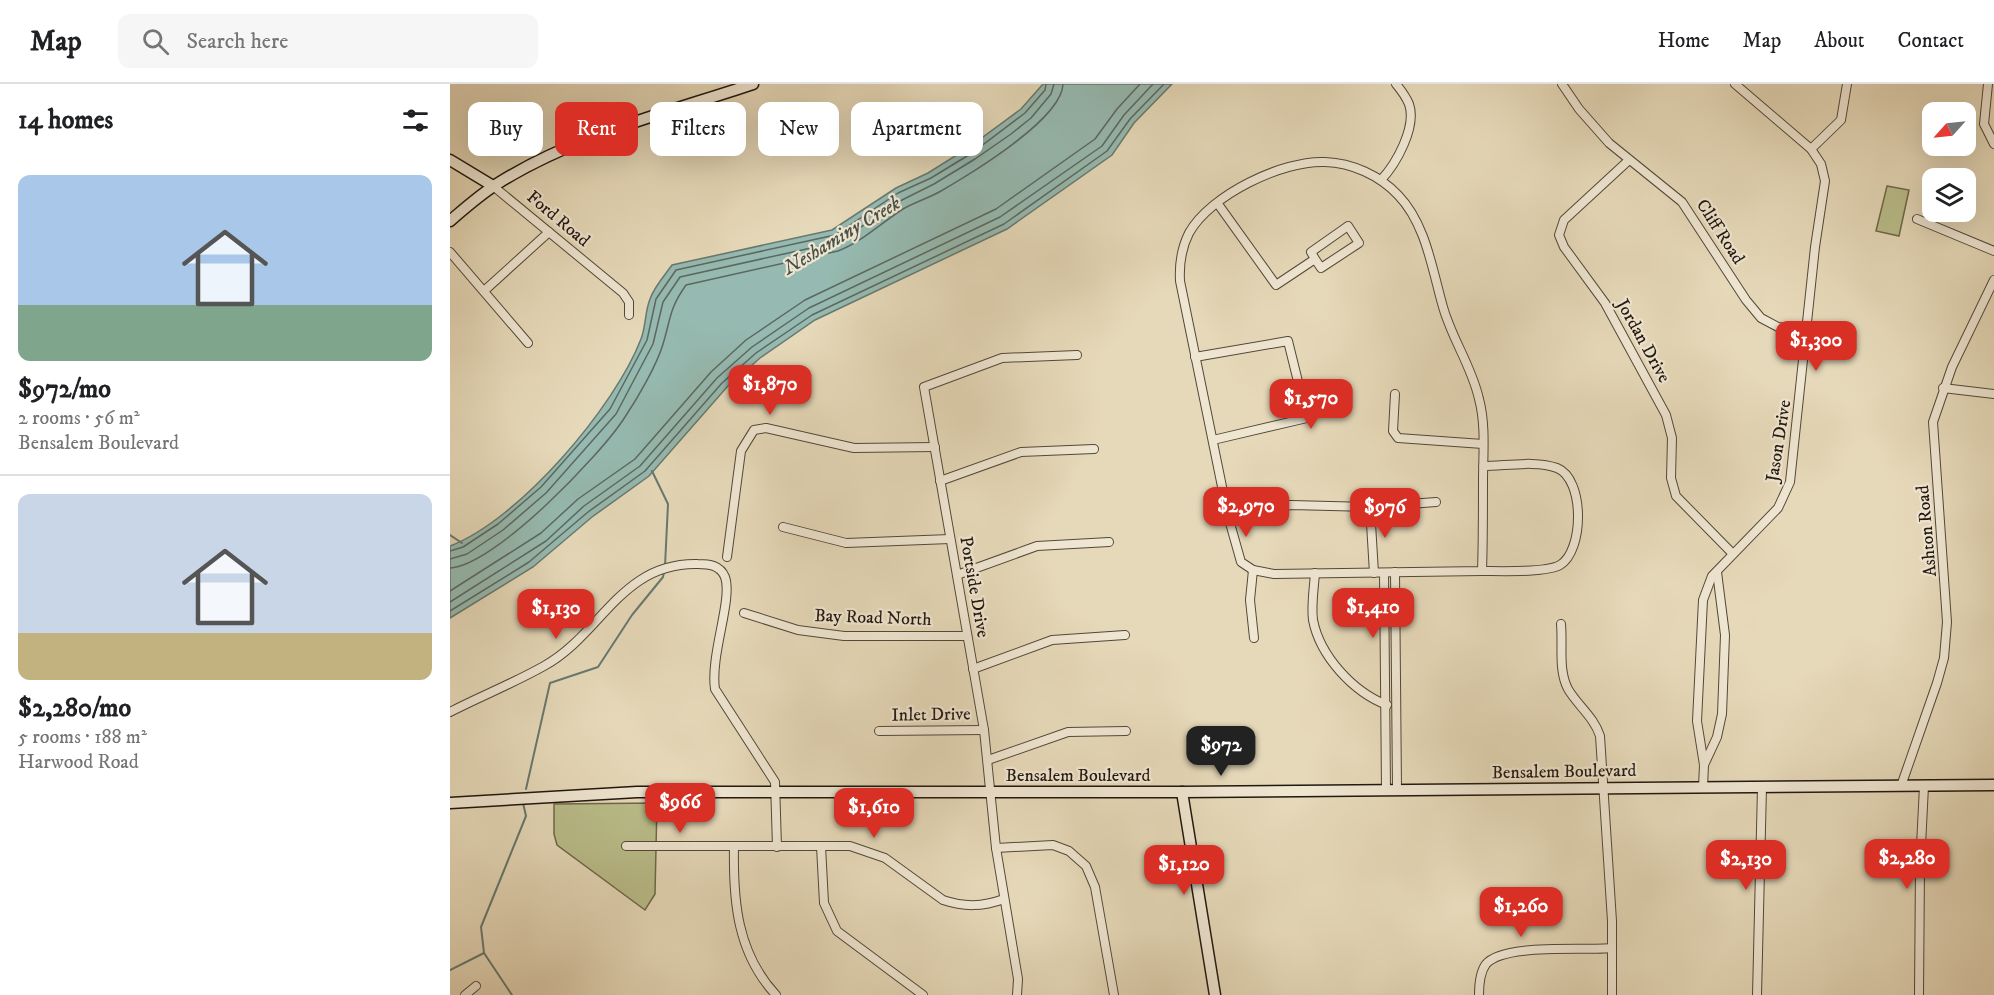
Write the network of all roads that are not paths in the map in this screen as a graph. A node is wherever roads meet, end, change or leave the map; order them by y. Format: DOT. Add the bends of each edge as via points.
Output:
graph roads {
  1 [pos="753,84"];
  2 [pos="1396,84"];
  3 [pos="1562,84"];
  4 [pos="1735,84"];
  5 [pos="1847,84"];
  6 [pos="1989,88"];
  7 [pos="1994,144"];
  8 [pos="1811,149"];
  9 [pos="450,160"];
  10 [pos="1629,160"];
  11 [pos="1381,180"];
  12 [pos="493,186"];
  13 [pos="1218,204"];
  14 [pos="1917,219"];
  15 [pos="450,221"];
  16 [pos="549,232"];
  17 [pos="1994,251"];
  18 [pos="450,252"];
  19 [pos="1315,259"];
  20 [pos="1994,280"];
  21 [pos="484,291"];
  22 [pos="629,315"];
  23 [pos="1807,331"];
  24 [pos="528,343"];
  25 [pos="1077,355"];
  26 [pos="1195,357"];
  27 [pos="1943,388"];
  28 [pos="1395,394"];
  29 [pos="1994,394"];
  30 [pos="1213,440"];
  31 [pos="1483,444"];
  32 [pos="935,447"];
  33 [pos="1094,449"];
  34 [pos="1483,466"];
  35 [pos="940,481"];
  36 [pos="1436,501"];
  37 [pos="1370,507"];
  38 [pos="1228,516"];
  39 [pos="783,527"];
  40 [pos="950,539"];
  41 [pos="1109,542"];
  42 [pos="1732,553"];
  43 [pos="727,557"];
  44 [pos="1253,570"];
  45 [pos="1482,571"];
  46 [pos="1395,572"];
  47 [pos="1717,572"];
  48 [pos="1315,573"];
  49 [pos="1374,573"];
  50 [pos="1384,573"];
  51 [pos="957,575"];
  52 [pos="744,613"];
  53 [pos="1561,624"];
  54 [pos="1125,635"];
  55 [pos="967,636"];
  56 [pos="1254,638"];
  57 [pos="973,669"];
  58 [pos="1387,705"];
  59 [pos="450,712"];
  60 [pos="984,730"];
  61 [pos="879,731"];
  62 [pos="1126,731"];
  63 [pos="988,760"];
  64 [pos="1704,765"];
  65 [pos="1994,785"];
  66 [pos="1900,786"];
  67 [pos="1924,786"];
  68 [pos="1703,787"];
  69 [pos="1762,787"];
  70 [pos="1603,788"];
  71 [pos="1391,789"];
  72 [pos="991,792"];
  73 [pos="1182,792"];
  74 [pos="777,793"];
  75 [pos="450,803"];
  76 [pos="626,846"];
  77 [pos="821,846"];
  78 [pos="734,847"];
  79 [pos="777,847"];
  80 [pos="996,848"];
  81 [pos="1004,899"];
  82 [pos="1612,948"];
  83 [pos="476,987"];
  84 [pos="465,995"];
  85 [pos="776,995"];
  86 [pos="923,995"];
  87 [pos="1017,995"];
  88 [pos="1114,995"];
  89 [pos="1215,995"];
  90 [pos="1479,995"];
  91 [pos="1612,995"];
  92 [pos="1757,995"];
  93 [pos="1918,995"];
  1 -- 12 [label="main road" via="572,147"];
  2 -- 11 [label="street" via="1410,111 1402,151"];
  3 -- 10 [label="street, Cliff Road" via="1598,132"];
  4 -- 8 [label="street"];
  5 -- 8 [label="street" via="1841,120"];
  6 -- 7 [label="street" via="1984,124"];
  8 -- 23 [label="street, Jason Drive" via="1821,164 1826,187 1815,247"];
  9 -- 12 [label="main road, Ford Road"];
  10 -- 23 [label="street, Cliff Road" via="1682,202 1761,318 1778,327"];
  10 -- 42 [label="street, Jordan Drive" via="1564,220 1559,235 1564,248 1605,303 1666,415 1672,438 1671,478 1676,496"];
  11 -- 13 [label="street" via="1353,166 1320,162 1276,170"];
  11 -- 31 [label="street" via="1399,196 1417,222 1447,321 1474,380 1480,401"];
  12 -- 15 [label="main road"];
  12 -- 16 [label="street, Ford Road"];
  13 -- 19 [label="street" via="1276,285"];
  13 -- 26 [label="street" via="1194,226 1180,255 1180,281"];
  14 -- 17 [label="street"];
  16 -- 21 [label="street"];
  16 -- 22 [label="street, Ford Road" via="623,293 629,302"];
  18 -- 21 [label="street"];
  19 -- 19 [label="street" via="1321,268 1359,243 1348,226 1311,252"];
  20 -- 27 [label="street, Ashton Road"];
  21 -- 24 [label="street"];
  23 -- 42 [label="street, Jason Drive" via="1790,482 1778,508"];
  25 -- 32 [label="street, Portside Drive" via="1002,358 924,387"];
  26 -- 30 [label="street"];
  26 -- 30 [label="street" via="1288,341 1307,418"];
  27 -- 29 [label="street"];
  27 -- 66 [label="street, Ashton Road" via="1934,422 1946,585 1944,658"];
  28 -- 31 [label="street" via="1394,431 1398,438"];
  30 -- 38 [label="street"];
  31 -- 34 [label="street"];
  32 -- 35 [label="street, Portside Drive"];
  32 -- 43 [label="street" via="854,448 766,428 754,430 741,451"];
  33 -- 35 [label="street" via="1021,452"];
  34 -- 45 [label="street"];
  34 -- 45 [label="street" via="1546,466 1564,472 1574,487 1576,533 1573,551 1556,567"];
  35 -- 40 [label="street, Portside Drive"];
  36 -- 37 [label="street"];
  37 -- 38 [label="street" via="1291,505"];
  37 -- 49 [label="street"];
  38 -- 44 [label="street" via="1238,556"];
  39 -- 40 [label="street" via="846,543"];
  40 -- 51 [label="street, Portside Drive"];
  41 -- 51 [label="street" via="1037,546"];
  42 -- 47 [label="street, Jason Drive"];
  44 -- 48 [label="street"];
  44 -- 56 [label="street" via="1250,600"];
  45 -- 46 [label="street"];
  46 -- 50 [label="street"];
  46 -- 71 [label="street"];
  47 -- 64 [label="street, Jason Drive" via="1725,635 1722,714"];
  47 -- 64 [label="street, Jason Drive" via="1709,581 1701,611 1697,721"];
  48 -- 49 [label="street"];
  48 -- 58 [label="street" via="1312,617 1316,633 1333,662 1355,686 1368,698"];
  49 -- 50 [label="street"];
  50 -- 58 [label="street"];
  51 -- 55 [label="street, Portside Drive"];
  52 -- 55 [label="street, Bay Road North" via="798,630 844,636"];
  53 -- 70 [label="street" via="1563,675 1571,693 1598,729"];
  54 -- 57 [label="street" via="1052,639"];
  55 -- 57 [label="street, Portside Drive"];
  57 -- 60 [label="street, Portside Drive"];
  58 -- 71 [label="street"];
  59 -- 74 [label="street" via="546,666 627,589 658,570 709,564 724,575 726,594 713,673 716,689 776,782"];
  60 -- 61 [label="street, Inlet Drive"];
  60 -- 63 [label="street, Portside Drive"];
  62 -- 63 [label="street" via="1068,732"];
  63 -- 72 [label="street, Portside Drive"];
  64 -- 68 [label="street, Jason Drive"];
  65 -- 67 [label="main road, Bensalem Boulevard"];
  66 -- 67 [label="main road, Bensalem Boulevard"];
  66 -- 69 [label="main road, Bensalem Boulevard"];
  67 -- 93 [label="street"];
  68 -- 69 [label="main road, Bensalem Boulevard"];
  68 -- 70 [label="main road, Bensalem Boulevard"];
  69 -- 92 [label="street"];
  70 -- 71 [label="main road, Bensalem Boulevard"];
  70 -- 82 [label="street"];
  71 -- 73 [label="main road, Bensalem Boulevard"];
  72 -- 73 [label="main road, Bensalem Boulevard"];
  72 -- 74 [label="main road, Bensalem Boulevard"];
  72 -- 80 [label="street, Portside Drive"];
  73 -- 89 [label="main road"];
  74 -- 75 [label="main road, Bensalem Boulevard" via="637,792"];
  74 -- 79 [label="street"];
  76 -- 78 [label="street"];
  77 -- 79 [label="street"];
  77 -- 81 [label="street" via="850,846 877,854 953,903 973,906"];
  77 -- 86 [label="street" via="824,903 837,931"];
  78 -- 79 [label="street"];
  78 -- 85 [label="street" via="735,899 743,939 758,971"];
  80 -- 81 [label="street, Portside Drive"];
  80 -- 88 [label="street" via="1053,845 1070,851 1086,866 1095,887"];
  81 -- 87 [label="street, Portside Drive" via="1018,979"];
  82 -- 90 [label="street" via="1502,954 1486,964"];
  82 -- 91 [label="street"];
  83 -- 84 [label="street"];
}
